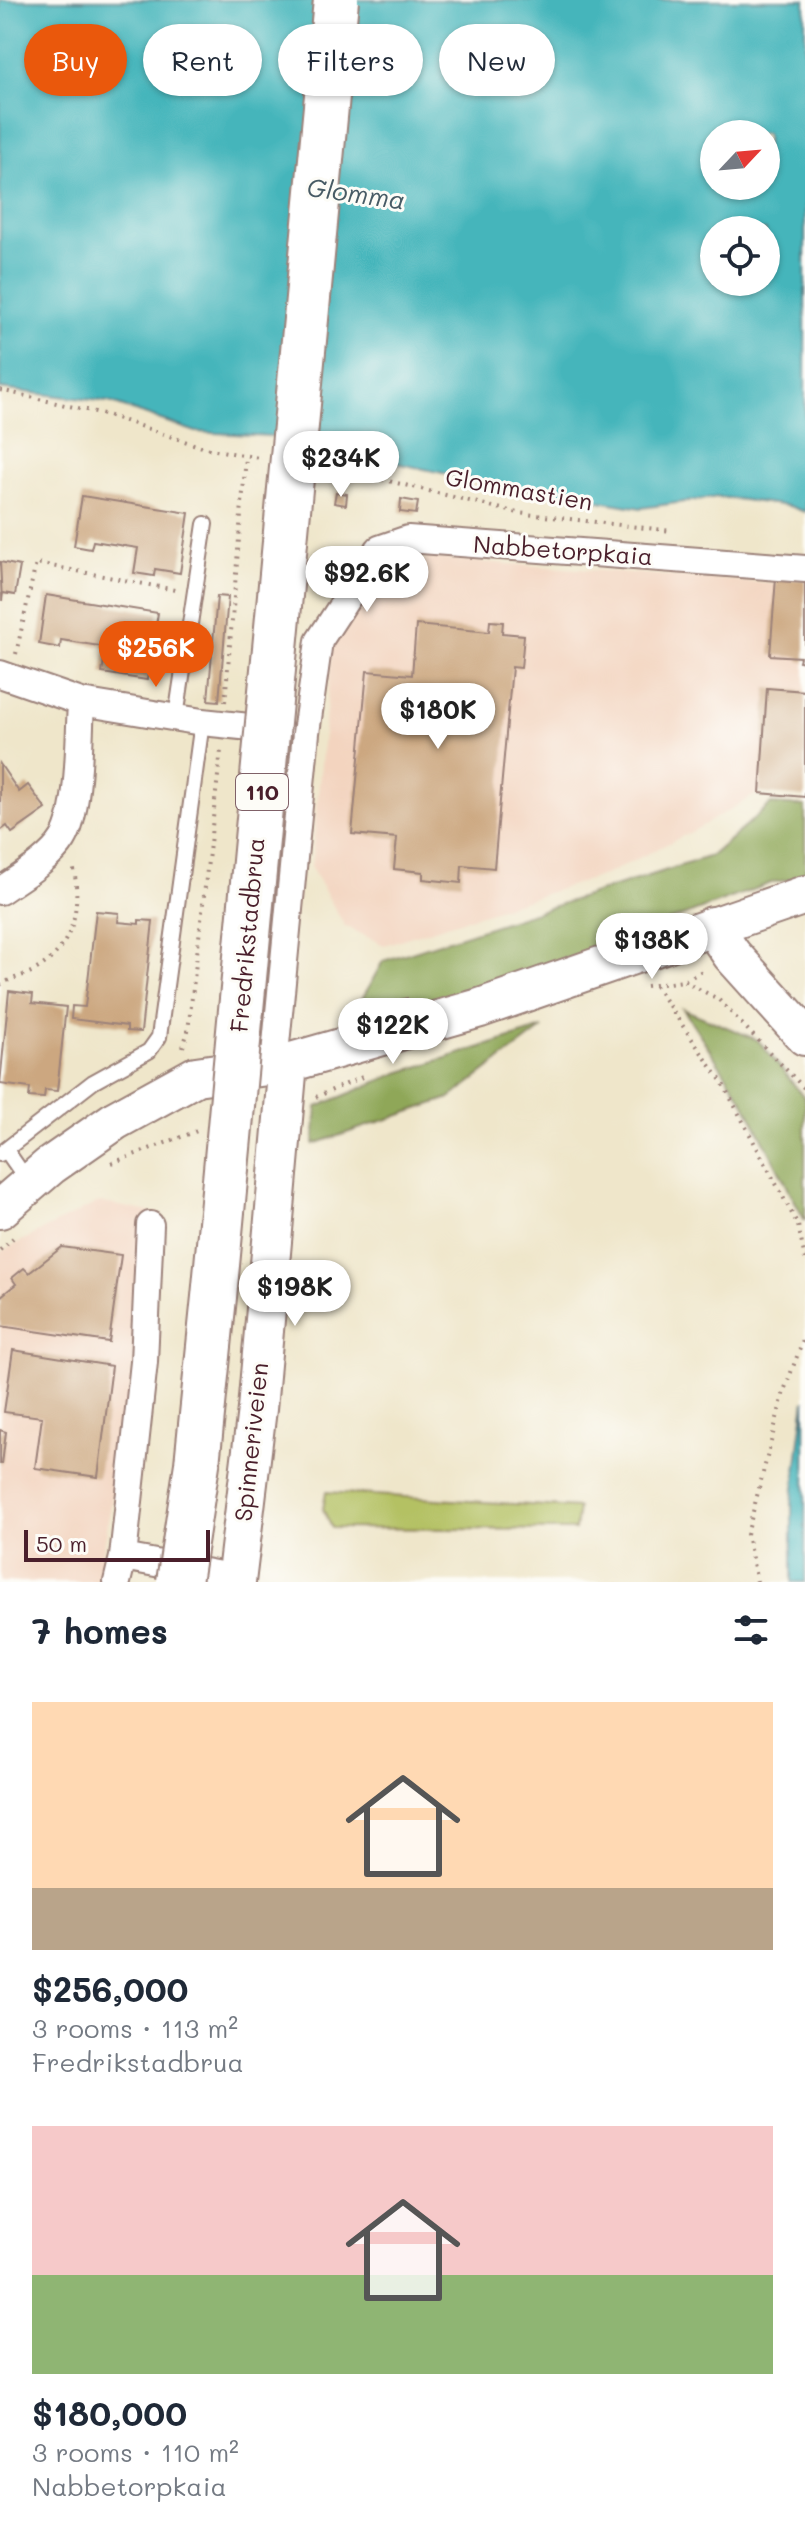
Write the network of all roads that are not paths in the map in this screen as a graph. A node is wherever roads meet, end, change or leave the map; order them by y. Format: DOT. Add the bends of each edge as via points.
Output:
graph roads {
  1 [pos="336,0"];
  2 [pos="205,524"];
  3 [pos="805,569"];
  4 [pos="5,676"];
  5 [pos="81,702"];
  6 [pos="176,717"];
  7 [pos="202,722"];
  8 [pos="306,733"];
  9 [pos="0,891"];
  10 [pos="805,895"];
  11 [pos="712,926"];
  12 [pos="805,1036"];
  13 [pos="281,1064"];
  14 [pos="3,1152"];
  15 [pos="29,1183"];
  16 [pos="11,1219"];
  17 [pos="150,1225"];
  18 [pos="120,1569"];
  19 [pos="236,1580"];
  20 [pos="179,1582"];
  1 -- 20 [label="highway, Fredrikstadbrua / 110, bridge" via="211,1327"];
  2 -- 6 [label="lane"];
  3 -- 8 [label="street, Nabbetorpkaia" via="408,539 379,549 319,641"];
  4 -- 5 [label="street"];
  5 -- 6 [label="street"];
  5 -- 9 [label="street" via="77,772 63,841"];
  6 -- 7 [label="street"];
  7 -- 8 [label="street"];
  7 -- 14 [label="lane" via="159,1037 149,1051 93,1082"];
  8 -- 13 [label="street, Nabbetorpkaia"];
  10 -- 11 [label="main road"];
  11 -- 12 [label="main road"];
  11 -- 13 [label="main road" via="480,1008"];
  13 -- 15 [label="main road" via="196,1076 116,1120"];
  13 -- 19 [label="main road, Spinneriveien" via="257,1409"];
  14 -- 15 [label="lane"];
  15 -- 16 [label="main road"];
  17 -- 18 [label="street" via="144,1362"];
  18 -- 19 [label="street"];
}
